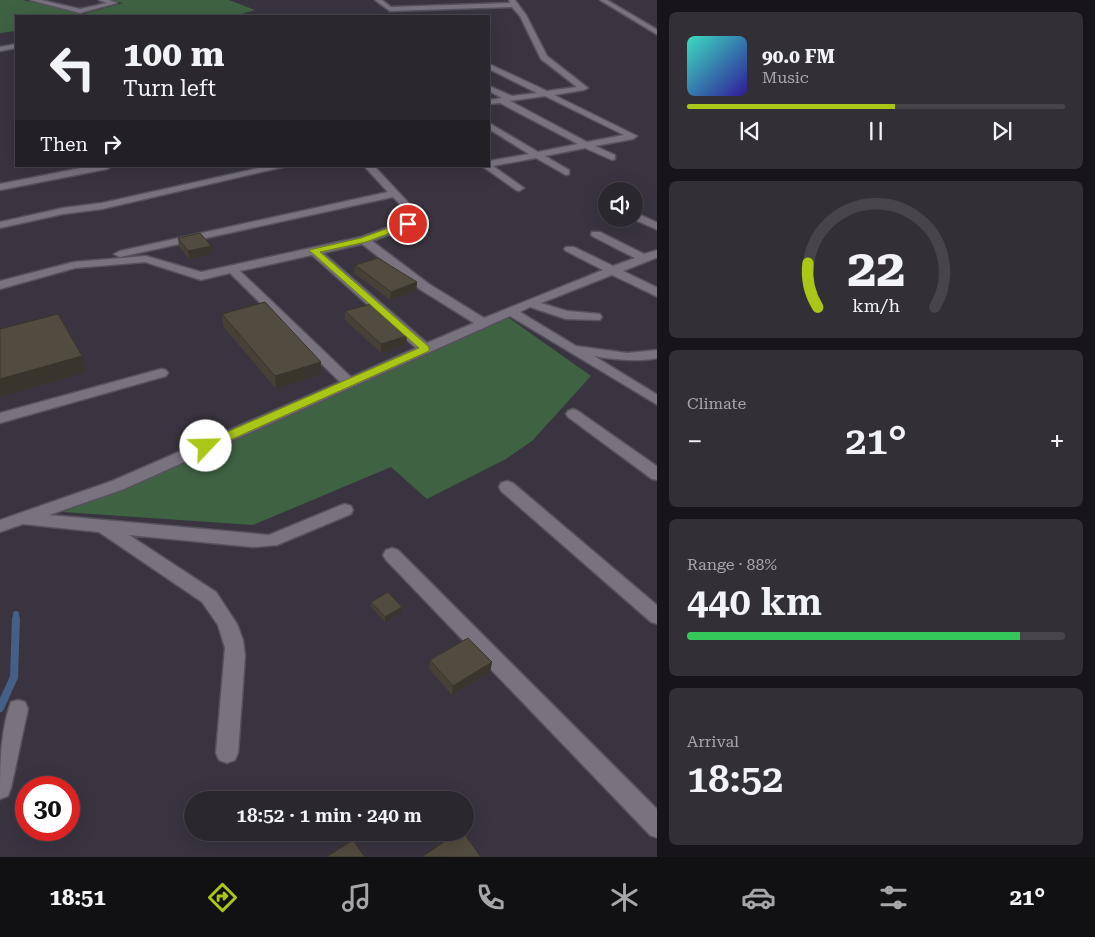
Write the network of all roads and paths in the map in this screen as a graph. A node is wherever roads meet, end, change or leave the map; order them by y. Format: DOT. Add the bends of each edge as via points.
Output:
graph roads {
  1 [pos="33,0"];
  2 [pos="102,0"];
  3 [pos="435,0"];
  4 [pos="603,0"];
  5 [pos="386,1"];
  6 [pos="513,3"];
  7 [pos="441,8"];
  8 [pos="390,9"];
  9 [pos="400,15"];
  10 [pos="513,16"];
  11 [pos="523,16"];
  12 [pos="657,31"];
  13 [pos="15,46"];
  14 [pos="0,49"];
  15 [pos="490,66"];
  16 [pos="490,88"];
  17 [pos="546,94"];
  18 [pos="511,99"];
  19 [pos="501,100"];
  20 [pos="490,102"];
  21 [pos="490,127"];
  22 [pos="586,146"];
  23 [pos="536,155"];
  24 [pos="612,157"];
  25 [pos="490,165"];
  26 [pos="490,166"];
  27 [pos="102,167"];
  28 [pos="278,167"];
  29 [pos="370,167"];
  30 [pos="566,172"];
  31 [pos="0,187"];
  32 [pos="519,188"];
  33 [pos="395,194"];
  34 [pos="643,220"];
  35 [pos="0,224"];
  36 [pos="657,227"];
  37 [pos="596,234"];
  38 [pos="364,240"];
  39 [pos="570,249"];
  40 [pos="313,250"];
  41 [pos="657,253"];
  42 [pos="643,258"];
  43 [pos="74,265"];
  44 [pos="232,269"];
  45 [pos="613,270"];
  46 [pos="0,285"];
  47 [pos="657,292"];
  48 [pos="529,303"];
  49 [pos="510,311"];
  50 [pos="596,317"];
  51 [pos="483,323"];
  52 [pos="568,347"];
  53 [pos="425,349"];
  54 [pos="657,354"];
  55 [pos="161,373"];
  56 [pos="349,382"];
  57 [pos="657,400"];
  58 [pos="573,414"];
  59 [pos="0,418"];
  60 [pos="657,474"];
  61 [pos="507,487"];
  62 [pos="345,510"];
  63 [pos="20,519"];
  64 [pos="0,526"];
  65 [pos="103,527"];
  66 [pos="392,555"];
  67 [pos="657,616"];
  68 [pos="18,709"];
  69 [pos="226,753"];
  70 [pos="0,788"];
  71 [pos="657,827"];
  1 -- 2 [label="street" via="80,11 114,3"];
  3 -- 7 [label="street"];
  4 -- 12 [label="street"];
  5 -- 8 [label="street"];
  6 -- 7 [label="street"];
  6 -- 11 [label="street"];
  7 -- 8 [label="street"];
  8 -- 9 [label="street"];
  10 -- 11 [label="street"];
  11 -- 17 [label="street" via="544,57 584,88"];
  13 -- 14 [label="street"];
  15 -- 17 [label="street"];
  16 -- 18 [label="street"];
  17 -- 18 [label="street"];
  17 -- 22 [label="street" via="633,136"];
  18 -- 19 [label="street"];
  19 -- 20 [label="street"];
  19 -- 22 [label="street"];
  21 -- 23 [label="street"];
  22 -- 23 [label="street"];
  22 -- 24 [label="street"];
  23 -- 25 [label="street"];
  23 -- 30 [label="street"];
  26 -- 32 [label="street"];
  27 -- 31 [label="street"];
  28 -- 35 [label="street" via="102,206"];
  29 -- 33 [label="street"];
  33 -- 38 [label="street" via="414,214 408,224"];
  33 -- 43 [label="street"];
  34 -- 36 [label="street"];
  37 -- 42 [label="street"];
  38 -- 40 [label="street"];
  38 -- 51 [label="street" via="425,287"];
  39 -- 45 [label="street"];
  40 -- 44 [label="street"];
  40 -- 53 [label="street"];
  41 -- 42 [label="street"];
  42 -- 45 [label="street"];
  43 -- 44 [label="street" via="146,259 201,276"];
  43 -- 46 [label="street"];
  44 -- 56 [label="street"];
  45 -- 47 [label="street"];
  45 -- 48 [label="street"];
  48 -- 49 [label="street"];
  48 -- 50 [label="street" via="566,315"];
  49 -- 51 [label="street"];
  49 -- 52 [label="street"];
  51 -- 53 [label="street"];
  52 -- 54 [label="street" via="618,357 640,358"];
  52 -- 57 [label="street"];
  53 -- 56 [label="street"];
  55 -- 59 [label="street"];
  56 -- 63 [label="street" via="118,485"];
  58 -- 60 [label="street"];
  61 -- 67 [label="street"];
  62 -- 65 [label="street" via="270,541"];
  63 -- 64 [label="street"];
  63 -- 65 [label="street"];
  65 -- 69 [label="street" via="201,590 214,602 236,649"];
  66 -- 71 [label="street"];
  68 -- 70 [label="street"];
}
